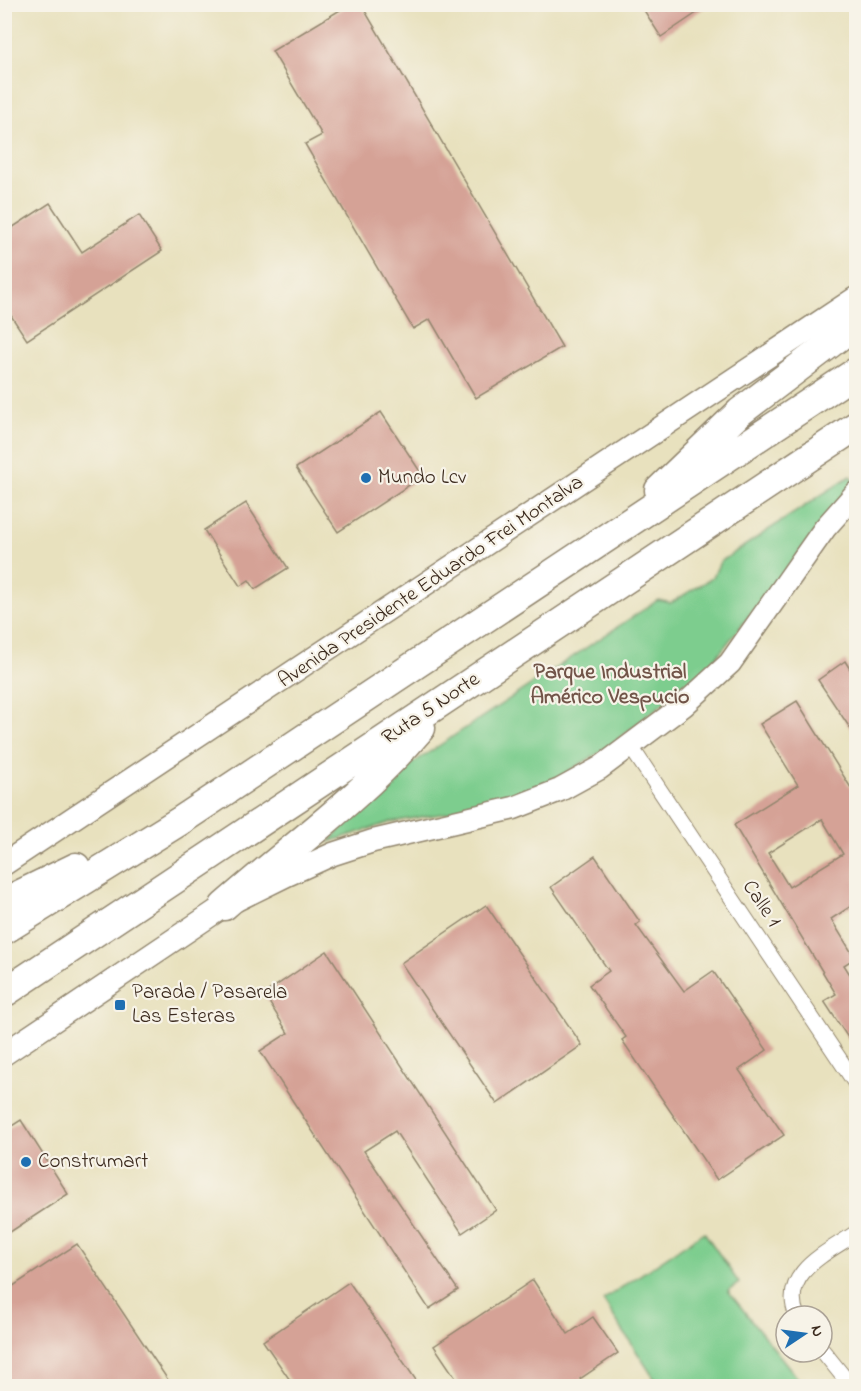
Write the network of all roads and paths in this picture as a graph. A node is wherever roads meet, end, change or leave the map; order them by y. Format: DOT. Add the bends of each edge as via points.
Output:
graph roads {
  1 [pos="856,298"];
  2 [pos="856,324"];
  3 [pos="856,372"];
  4 [pos="856,426"];
  5 [pos="856,441"];
  6 [pos="771,483"];
  7 [pos="856,493"];
  8 [pos="627,525"];
  9 [pos="443,701"];
  10 [pos="631,747"];
  11 [pos="180,821"];
  12 [pos="4,864"];
  13 [pos="4,902"];
  14 [pos="224,906"];
  15 [pos="4,930"];
  16 [pos="4,993"];
  17 [pos="4,1054"];
  18 [pos="856,1084"];
  19 [pos="856,1233"];
  20 [pos="793,1304"];
  21 [pos="833,1364"];
  22 [pos="851,1386"];
  1 -- 12 [label="main road, Avenida Presidente Eduardo Frei Montalva"];
  2 -- 8 [label="highway" via="714,435"];
  3 -- 8 [label="highway"];
  4 -- 6 [label="highway, Ruta 5 Norte"];
  5 -- 6 [label="highway"];
  6 -- 9 [label="highway, Ruta 5 Norte"];
  7 -- 10 [label="main road" via="820,534 730,663"];
  8 -- 11 [label="highway"];
  9 -- 14 [label="highway" via="394,759"];
  9 -- 16 [label="highway, Ruta 5 Norte"];
  10 -- 14 [label="main road" via="579,780 539,799 491,815 351,848"];
  10 -- 18 [label="street, Calle 1"];
  11 -- 13 [label="highway"];
  11 -- 15 [label="highway"];
  14 -- 17 [label="main road"];
  19 -- 20 [label="street" via="800,1273"];
  21 -- 22 [label="street"];
}
